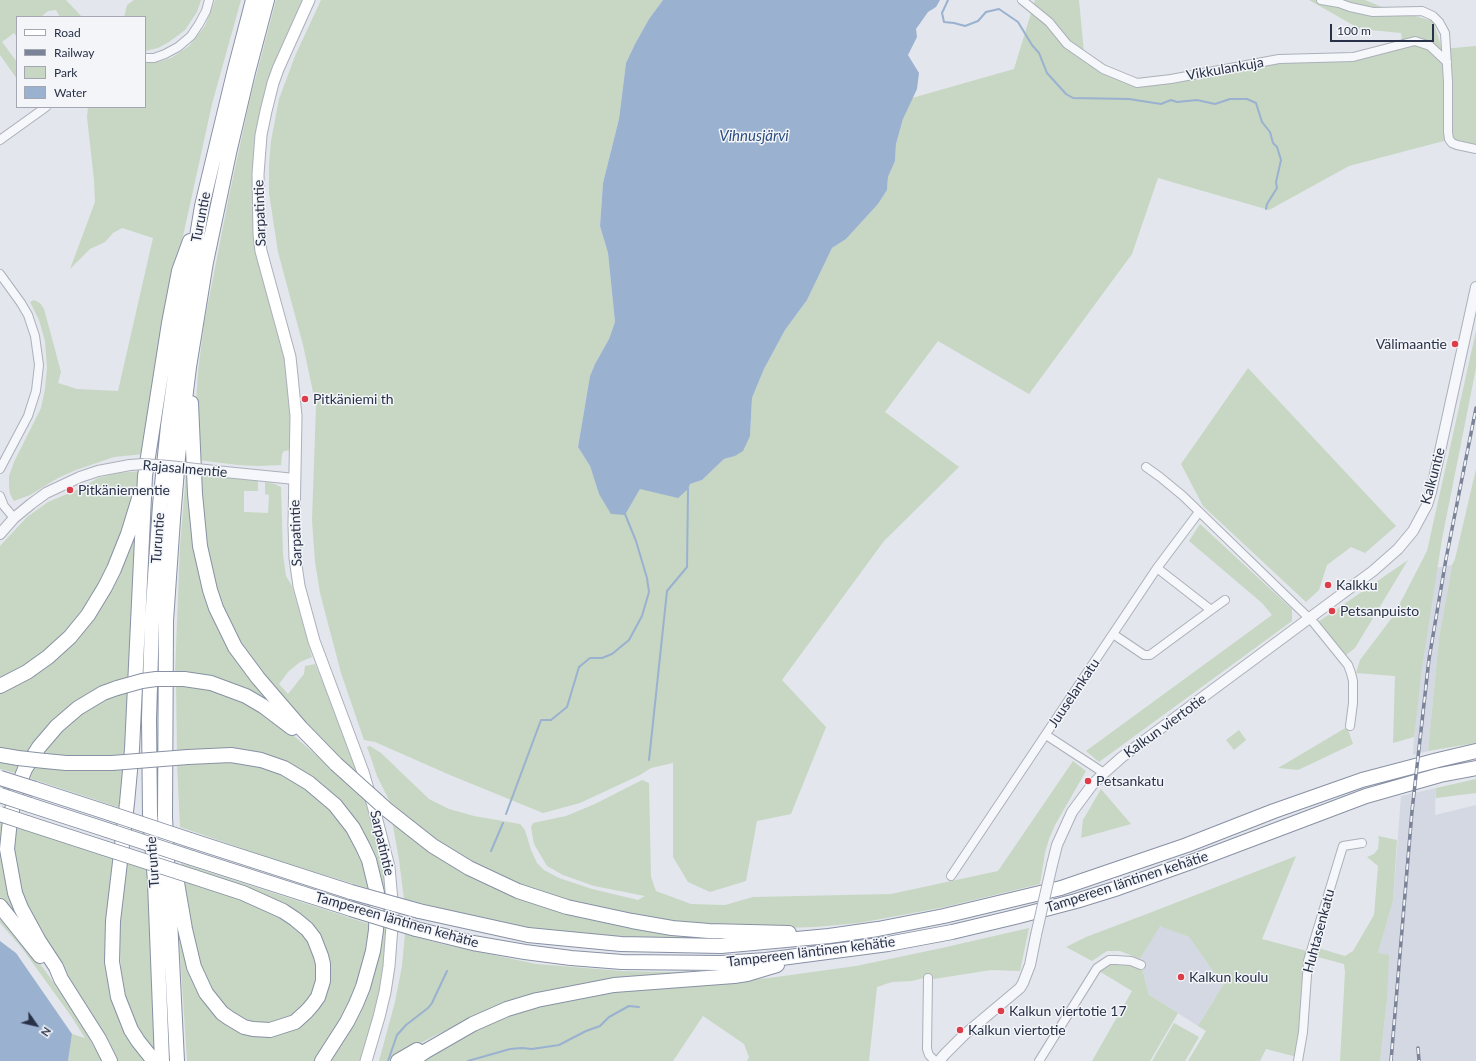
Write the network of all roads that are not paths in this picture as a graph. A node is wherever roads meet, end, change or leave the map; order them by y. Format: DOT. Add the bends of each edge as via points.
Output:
graph roads {
  1 [pos="209,0"];
  2 [pos="253,0"];
  3 [pos="267,0"];
  4 [pos="309,0"];
  5 [pos="1022,0"];
  6 [pos="1321,0"];
  7 [pos="146,58"];
  8 [pos="1447,62"];
  9 [pos="45,108"];
  10 [pos="0,140"];
  11 [pos="1476,149"];
  12 [pos="202,206"];
  13 [pos="0,274"];
  14 [pos="1476,287"];
  15 [pos="1474,307"];
  16 [pos="189,367"];
  17 [pos="1146,467"];
  18 [pos="0,469"];
  19 [pos="145,476"];
  20 [pos="295,479"];
  21 [pos="0,496"];
  22 [pos="1199,512"];
  23 [pos="14,518"];
  24 [pos="0,534"];
  25 [pos="1157,568"];
  26 [pos="1225,600"];
  27 [pos="1211,610"];
  28 [pos="1310,618"];
  29 [pos="1113,634"];
  30 [pos="0,686"];
  31 [pos="1350,726"];
  32 [pos="1046,735"];
  33 [pos="1476,751"];
  34 [pos="0,755"];
  35 [pos="336,764"];
  36 [pos="1476,768"];
  37 [pos="1104,773"];
  38 [pos="0,778"];
  39 [pos="0,795"];
  40 [pos="0,814"];
  41 [pos="166,817"];
  42 [pos="1362,842"];
  43 [pos="951,876"];
  44 [pos="0,906"];
  45 [pos="829,936"];
  46 [pos="808,955"];
  47 [pos="1142,966"];
  48 [pos="928,978"];
  49 [pos="61,979"];
  50 [pos="424,1049"];
  51 [pos="110,1061"];
  52 [pos="154,1061"];
  53 [pos="162,1061"];
  54 [pos="177,1061"];
  55 [pos="322,1061"];
  56 [pos="366,1061"];
  57 [pos="398,1061"];
  58 [pos="411,1061"];
  59 [pos="935,1061"];
  60 [pos="939,1061"];
  61 [pos="1039,1061"];
  62 [pos="1298,1061"];
  1 -- 7 [label="street" via="191,36 165,54"];
  2 -- 12 [label="highway, Turuntie"];
  3 -- 16 [label="highway, Turuntie" via="229,153 206,262"];
  4 -- 20 [label="main road, Sarpatintie" via="273,83 261,135 258,174 261,251 290,357 296,416"];
  5 -- 8 [label="street, Vikkulankuja" via="1049,22 1067,44 1104,69 1137,83 1279,59 1354,57 1415,41 1430,46"];
  6 -- 8 [label="street" via="1373,12 1428,13 1439,22 1445,33"];
  8 -- 11 [label="street" via="1449,139 1457,145"];
  9 -- 10 [label="street"];
  12 -- 19 [label="highway" via="175,286"];
  12 -- 53 [label="highway, Turuntie" via="168,426 152,621 150,814"];
  13 -- 18 [label="street" via="28,315 35,336 38,365 36,391 30,409"];
  14 -- 15 [label="street, Kalkuntie"];
  15 -- 28 [label="street, Kalkuntie" via="1431,492 1413,531 1398,549 1373,571"];
  16 -- 35 [label="highway" via="198,527 201,553 214,602 235,647 258,678"];
  16 -- 41 [label="highway, Turuntie" via="178,457 166,620"];
  17 -- 22 [label="street"];
  19 -- 30 [label="highway" via="121,552 105,587 88,615 70,637 48,657"];
  19 -- 52 [label="highway" via="132,749 112,947 118,997 131,1030"];
  20 -- 23 [label="street, Rajasalmentie, bridge" via="169,466 130,465 98,471 67,483 41,497"];
  20 -- 56 [label="main road, Sarpatintie" via="295,558 299,586 314,641 374,809 385,849 391,889 389,966 379,1017"];
  21 -- 23 [label="street"];
  22 -- 25 [label="street, Juuselankatu"];
  22 -- 28 [label="street"];
  23 -- 24 [label="street, Rajasalmentie"];
  25 -- 27 [label="street"];
  25 -- 29 [label="street, Juuselankatu"];
  26 -- 27 [label="street"];
  27 -- 29 [label="street" via="1150,655 1144,655"];
  28 -- 31 [label="street" via="1348,665 1351,673 1353,703"];
  28 -- 37 [label="street, Kalkun viertotie"];
  29 -- 32 [label="street, Juuselankatu"];
  32 -- 37 [label="street"];
  32 -- 43 [label="street, Juuselankatu"];
  33 -- 45 [label="highway, Tampereen läntinen kehätie" via="1362,780 1179,848 1061,888 944,916"];
  34 -- 55 [label="highway, bridge" via="66,763 112,763 231,755 261,760 284,768 309,783 335,805 350,824 368,860 377,893 376,930 365,981 356,1004"];
  35 -- 45 [label="highway, bridge" via="362,789 440,850 518,891 568,907 680,928"];
  35 -- 49 [label="highway, bridge" via="279,718 246,696 211,683 184,679 142,681 103,694 66,717 39,747 20,780 12,806 7,849 15,893"];
  36 -- 46 [label="highway, Tampereen läntinen kehätie" via="1440,775 1366,796 1194,861 1076,901 952,932"];
  37 -- 60 [label="street, Kalkun viertotie, bridge" via="1072,812 1057,845 1030,965 1023,983 964,1035"];
  38 -- 45 [label="highway, Tampereen läntinen kehätie, bridge" via="351,892 419,911 528,935 621,944 721,946"];
  39 -- 46 [label="highway, Tampereen läntinen kehätie, bridge" via="351,909 473,943 571,958 622,962 721,963"];
  40 -- 41 [label="highway, bridge" via="27,823 104,848 194,877 243,894 283,911 295,919 307,929 318,944 323,981 318,997 308,1011 295,1022 270,1030 244,1027 222,1013 206,993 194,968 185,929"];
  41 -- 54 [label="highway, Turuntie"];
  42 -- 62 [label="street, Huhtasenkatu" via="1344,846 1308,961 1303,1032"];
  44 -- 49 [label="highway"];
  46 -- 50 [label="highway" via="748,974 614,985 537,1000 507,1009"];
  47 -- 61 [label="street" via="1131,961 1109,960 1097,968"];
  48 -- 59 [label="street" via="927,1049"];
  49 -- 51 [label="highway"];
  50 -- 57 [label="highway"];
  50 -- 58 [label="highway"];
}
